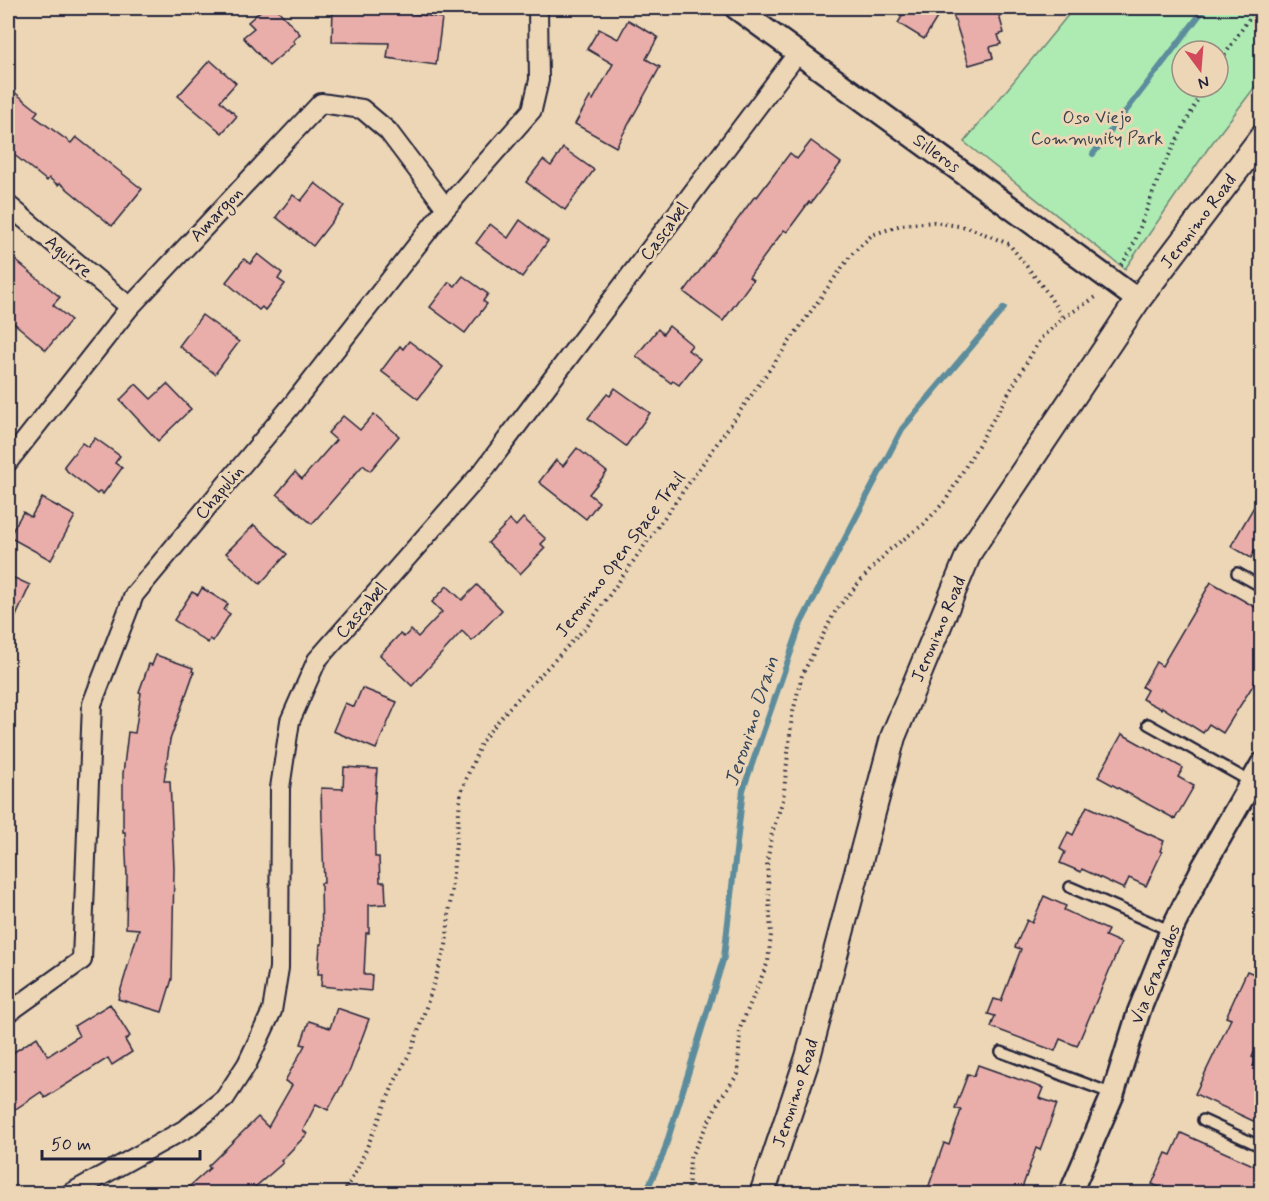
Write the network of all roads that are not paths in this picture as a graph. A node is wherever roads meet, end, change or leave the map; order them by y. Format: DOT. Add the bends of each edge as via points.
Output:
graph roads {
  1 [pos="538,8"];
  2 [pos="736,8"];
  3 [pos="797,54"];
  4 [pos="1262,137"];
  5 [pos="8,205"];
  6 [pos="446,208"];
  7 [pos="1138,300"];
  8 [pos="130,308"];
  9 [pos="8,462"];
  10 [pos="1237,573"];
  11 [pos="1262,587"];
  12 [pos="1148,724"];
  13 [pos="1256,773"];
  14 [pos="1070,887"];
  15 [pos="1171,931"];
  16 [pos="8,1013"];
  17 [pos="1001,1052"];
  18 [pos="1113,1094"];
  19 [pos="1203,1120"];
  20 [pos="1262,1147"];
  21 [pos="69,1194"];
  22 [pos="762,1194"];
  23 [pos="1070,1194"];
  1 -- 6 [label="street, Chapulin" via="539,80 532,110"];
  2 -- 3 [label="street, Silleros"];
  3 -- 7 [label="street, Silleros"];
  3 -- 21 [label="street, Cascabel" via="483,471 317,660 290,721 280,788 279,968 272,1011 247,1064 225,1098 187,1128"];
  4 -- 7 [label="main road, Jeronimo Road"];
  5 -- 8 [label="street, Aguirre"];
  6 -- 8 [label="street, Amargon" via="388,131 362,109 321,103"];
  6 -- 16 [label="street, Chapulin" via="292,405 135,595 92,704 82,960"];
  7 -- 22 [label="main road, Jeronimo Road" via="970,551 893,737 808,1057"];
  8 -- 9 [label="street, Amargon"];
  10 -- 11 [label="lane"];
  12 -- 13 [label="lane"];
  13 -- 15 [label="street, Via Granados"];
  14 -- 15 [label="lane"];
  15 -- 18 [label="street, Via Granados" via="1139,1011"];
  17 -- 18 [label="lane"];
  18 -- 23 [label="street, Via Granados"];
  19 -- 20 [label="lane"];
}
